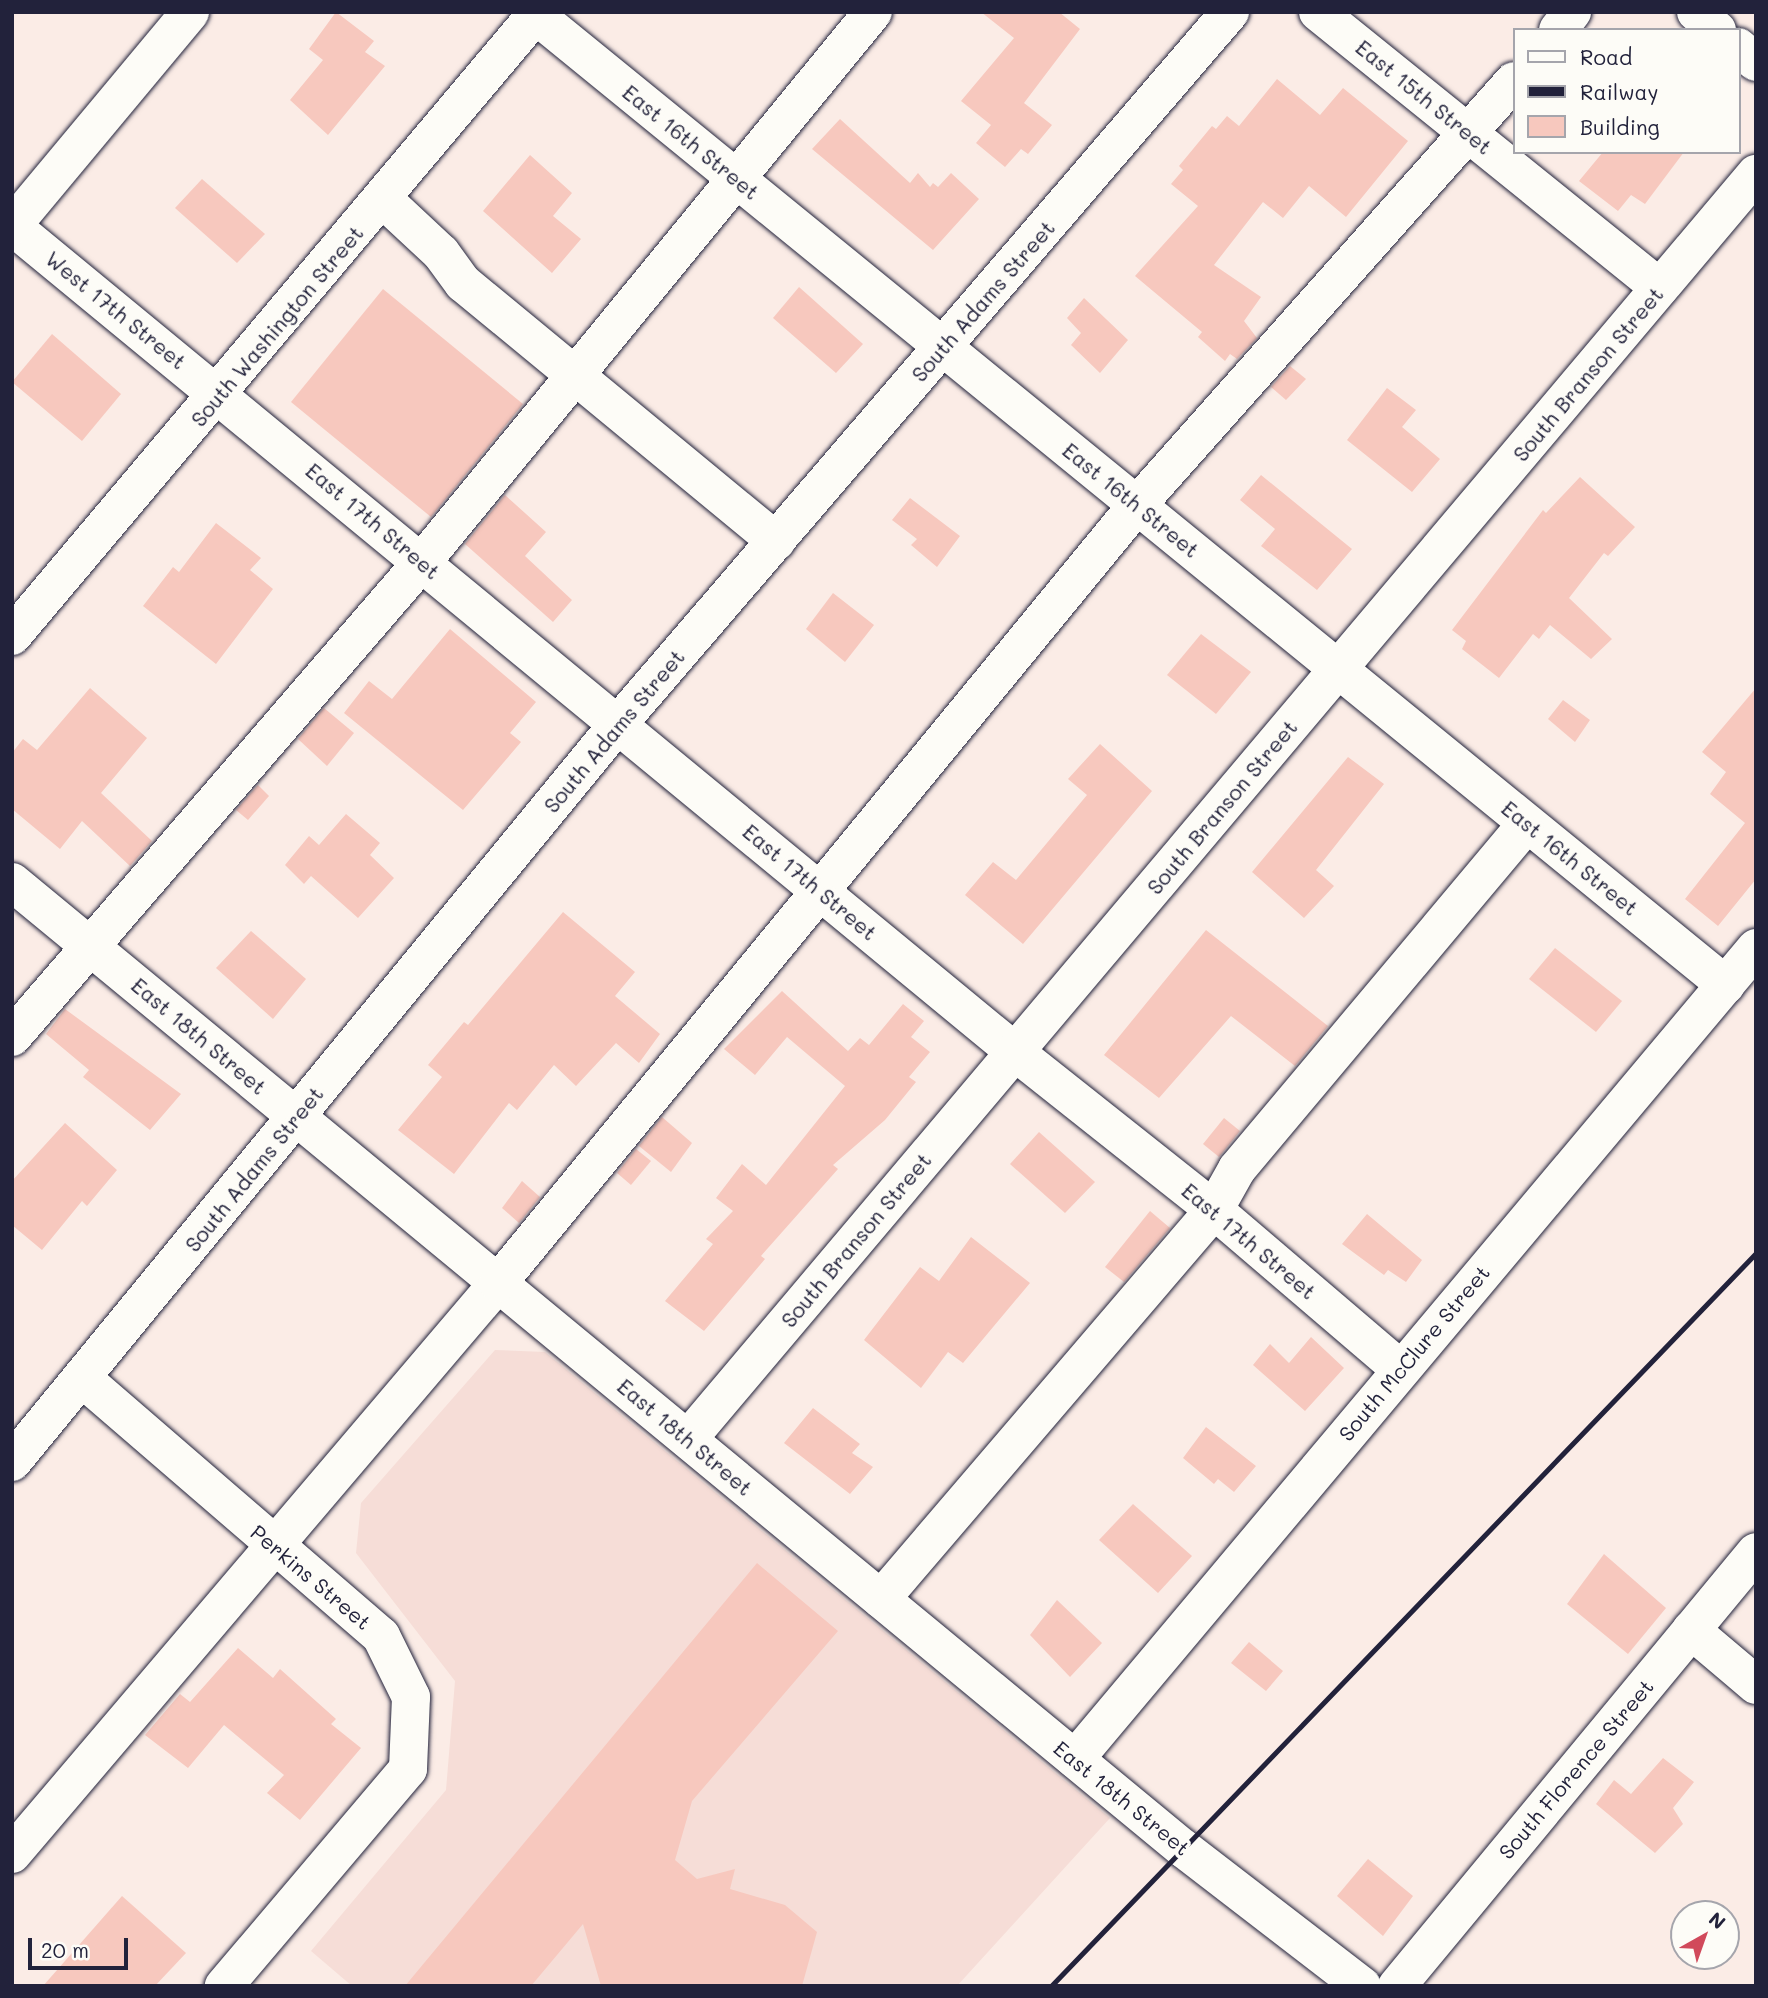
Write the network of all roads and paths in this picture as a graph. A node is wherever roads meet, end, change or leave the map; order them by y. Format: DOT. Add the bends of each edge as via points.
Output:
graph roads {
  1 [pos="190,12"];
  2 [pos="873,12"];
  3 [pos="1230,12"];
  4 [pos="1318,12"];
  5 [pos="1572,12"];
  6 [pos="1696,12"];
  7 [pos="535,13"];
  8 [pos="1560,28"];
  9 [pos="1715,28"];
  10 [pos="1740,49"];
  11 [pos="1756,62"];
  12 [pos="1512,84"];
  13 [pos="1470,134"];
  14 [pos="1756,174"];
  15 [pos="735,177"];
  16 [pos="383,200"];
  17 [pos="12,226"];
  18 [pos="1660,288"];
  19 [pos="943,347"];
  20 [pos="575,375"];
  21 [pos="220,395"];
  22 [pos="1137,505"];
  23 [pos="776,541"];
  24 [pos="422,562"];
  25 [pos="12,636"];
  26 [pos="1338,669"];
  27 [pos="618,724"];
  28 [pos="1527,823"];
  29 [pos="12,882"];
  30 [pos="820,890"];
  31 [pos="88,945"];
  32 [pos="1756,948"];
  33 [pos="1726,985"];
  34 [pos="12,1037"];
  35 [pos="1015,1052"];
  36 [pos="297,1117"];
  37 [pos="1214,1210"];
  38 [pos="498,1283"];
  39 [pos="1400,1369"];
  40 [pos="82,1378"];
  41 [pos="688,1439"];
  42 [pos="12,1462"];
  43 [pos="274,1546"];
  44 [pos="1756,1552"];
  45 [pos="881,1599"];
  46 [pos="1691,1630"];
  47 [pos="1756,1685"];
  48 [pos="1075,1759"];
  49 [pos="12,1854"];
  50 [pos="1354,1983"];
  51 [pos="224,1986"];
  52 [pos="1397,1986"];
  1 -- 17 [label="street"];
  2 -- 15 [label="street"];
  3 -- 19 [label="street, South Adams Street"];
  4 -- 13 [label="street, East 15th Street"];
  5 -- 8 [label="street"];
  6 -- 9 [label="street"];
  7 -- 15 [label="street, East 16th Street"];
  7 -- 16 [label="street, South Washington Street"];
  10 -- 11 [label="street"];
  12 -- 13 [label="street"];
  13 -- 18 [label="street, East 15th Street"];
  13 -- 22 [label="street"];
  14 -- 18 [label="street, South Branson Street"];
  15 -- 19 [label="street, East 16th Street"];
  15 -- 20 [label="street"];
  16 -- 20 [label="street" via="441,253 463,283"];
  16 -- 21 [label="street, South Washington Street"];
  17 -- 21 [label="street, West 17th Street"];
  18 -- 26 [label="street, South Branson Street"];
  19 -- 22 [label="street, East 16th Street"];
  19 -- 23 [label="street, South Adams Street"];
  20 -- 23 [label="street"];
  20 -- 24 [label="street"];
  21 -- 24 [label="street, East 17th Street"];
  21 -- 25 [label="street, South Washington Street"];
  22 -- 26 [label="street, East 16th Street"];
  22 -- 30 [label="street"];
  23 -- 27 [label="street, South Adams Street"];
  24 -- 27 [label="street, East 17th Street"];
  24 -- 31 [label="street"];
  26 -- 28 [label="street, East 16th Street"];
  26 -- 35 [label="street, South Branson Street"];
  27 -- 30 [label="street, East 17th Street"];
  27 -- 36 [label="street, South Adams Street"];
  28 -- 33 [label="street, East 16th Street"];
  28 -- 37 [label="street" via="1237,1170"];
  29 -- 31 [label="street, East 18th Street"];
  30 -- 35 [label="street, East 17th Street"];
  30 -- 38 [label="street"];
  31 -- 34 [label="street"];
  31 -- 36 [label="street, East 18th Street"];
  32 -- 33 [label="street, South McClure Street"];
  33 -- 39 [label="street, South McClure Street"];
  35 -- 37 [label="street, East 17th Street"];
  35 -- 41 [label="street, South Branson Street"];
  36 -- 38 [label="street, East 18th Street"];
  36 -- 40 [label="street, South Adams Street"];
  37 -- 39 [label="street, East 17th Street"];
  37 -- 45 [label="street"];
  38 -- 41 [label="street, East 18th Street"];
  38 -- 43 [label="street"];
  39 -- 48 [label="street, South McClure Street"];
  40 -- 42 [label="street, South Adams Street"];
  40 -- 43 [label="street, Perkins Street"];
  41 -- 45 [label="street, East 18th Street"];
  43 -- 49 [label="street"];
  43 -- 51 [label="street, Perkins Street" via="381,1636 411,1698 408,1769"];
  44 -- 46 [label="street, South Florence Street"];
  45 -- 48 [label="street, East 18th Street"];
  46 -- 47 [label="street"];
  46 -- 52 [label="street, South Florence Street"];
  48 -- 50 [label="street, East 18th Street"];
}
